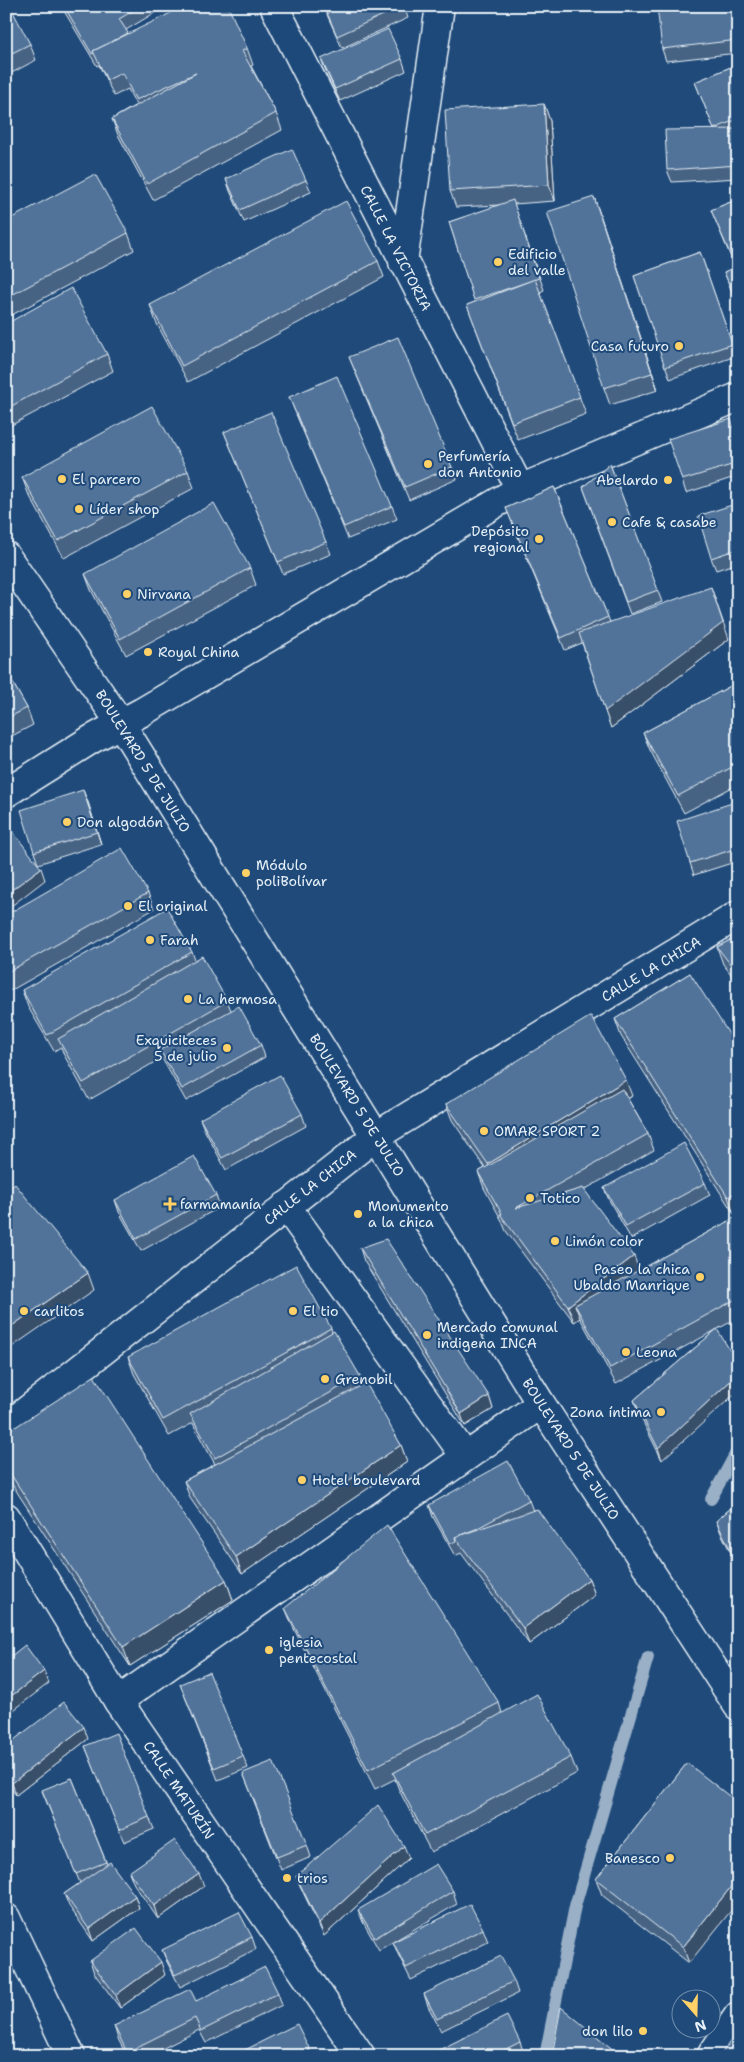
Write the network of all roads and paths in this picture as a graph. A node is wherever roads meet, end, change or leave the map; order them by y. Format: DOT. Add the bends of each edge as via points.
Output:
graph roads {
  1 [pos="274,6"];
  2 [pos="440,6"];
  3 [pos="402,262"];
  4 [pos="738,397"];
  5 [pos="520,489"];
  6 [pos="6,556"];
  7 [pos="121,724"];
  8 [pos="6,793"];
  9 [pos="738,915"];
  10 [pos="376,1136"];
  11 [pos="286,1206"];
  12 [pos="541,1404"];
  13 [pos="6,1427"];
  14 [pos="465,1456"];
  15 [pos="6,1517"];
  16 [pos="118,1701"];
  17 [pos="738,1706"];
  18 [pos="6,1918"];
  19 [pos="738,2016"];
  20 [pos="71,2056"];
  21 [pos="361,2056"];
  22 [pos="711,2056"];
  1 -- 3 [label="street, CALLE LA VICTORIA"];
  2 -- 3 [label="street"];
  3 -- 5 [label="street, CALLE LA VICTORIA"];
  4 -- 5 [label="street"];
  5 -- 7 [label="street"];
  6 -- 7 [label="street, BOULEVARD 5 DE JULIO"];
  7 -- 8 [label="street"];
  7 -- 10 [label="street, BOULEVARD 5 DE JULIO"];
  9 -- 10 [label="street, CALLE LA CHICA"];
  10 -- 11 [label="street, CALLE LA CHICA"];
  10 -- 12 [label="street, BOULEVARD 5 DE JULIO"];
  11 -- 13 [label="street, CALLE LA CHICA"];
  11 -- 14 [label="street"];
  12 -- 14 [label="street"];
  12 -- 17 [label="street, BOULEVARD 5 DE JULIO"];
  14 -- 16 [label="street"];
  15 -- 16 [label="street, CALLE MATURÍN"];
  16 -- 21 [label="street, CALLE MATURÍN"];
  18 -- 20 [label="street"];
  19 -- 22 [label="street"];
}
